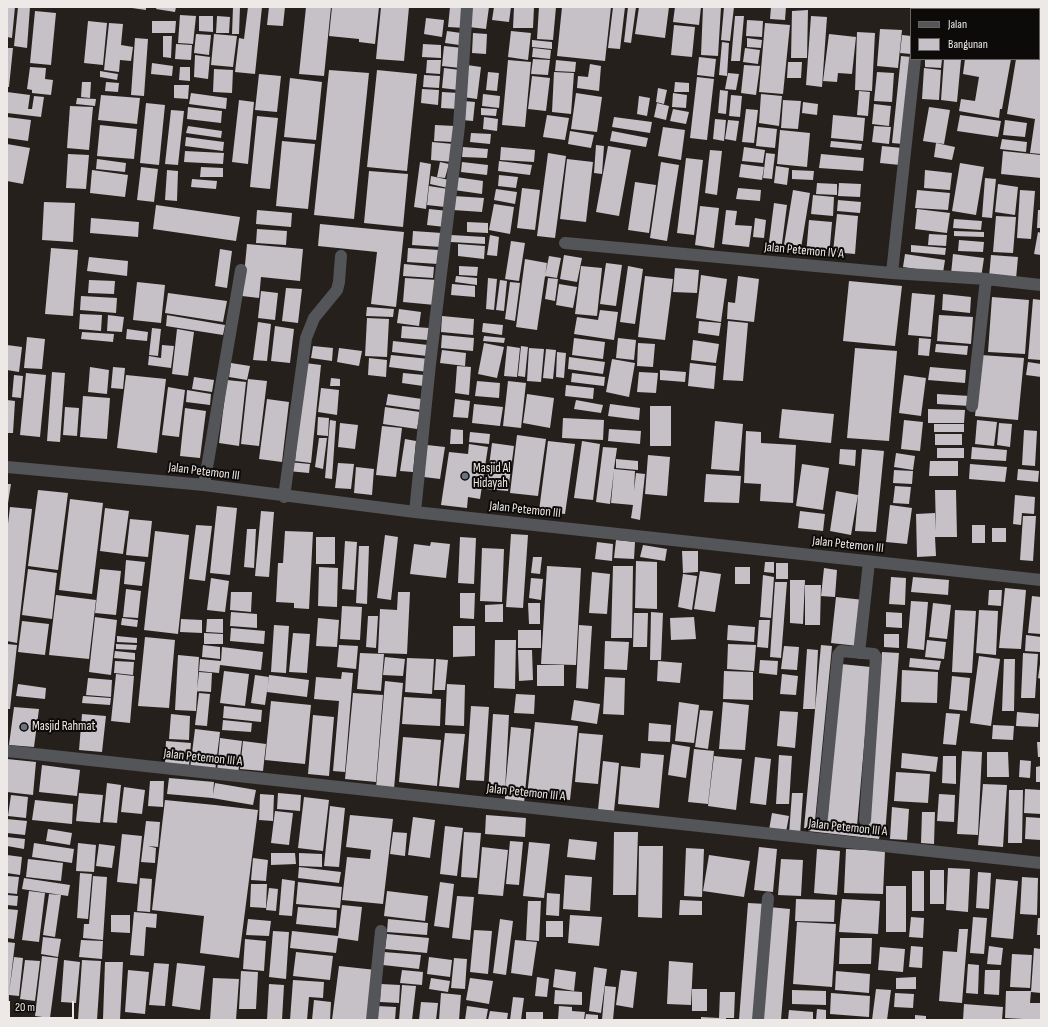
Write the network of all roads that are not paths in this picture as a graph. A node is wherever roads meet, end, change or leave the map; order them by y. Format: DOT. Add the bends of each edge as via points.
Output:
graph roads {
  1 [pos="467,7"];
  2 [pos="1034,7"];
  3 [pos="1041,8"];
  4 [pos="915,60"];
  5 [pos="565,243"];
  6 [pos="341,256"];
  7 [pos="241,270"];
  8 [pos="892,273"];
  9 [pos="986,279"];
  10 [pos="1041,285"];
  11 [pos="972,406"];
  12 [pos="7,467"];
  13 [pos="204,485"];
  14 [pos="284,497"];
  15 [pos="415,512"];
  16 [pos="869,562"];
  17 [pos="1041,580"];
  18 [pos="859,653"];
  19 [pos="7,751"];
  20 [pos="822,817"];
  21 [pos="865,820"];
  22 [pos="1041,863"];
  23 [pos="768,898"];
  24 [pos="381,930"];
  25 [pos="372,1020"];
  26 [pos="758,1020"];
  1 -- 15 [label="street" via="459,126"];
  2 -- 3 [label="street"];
  4 -- 8 [label="street"];
  5 -- 8 [label="street, Jalan Petemon IV A"];
  6 -- 14 [label="street" via="337,290 314,318 306,338"];
  7 -- 13 [label="street"];
  8 -- 9 [label="street, Jalan Petemon IV A"];
  9 -- 10 [label="street, Jalan Petemon IV A"];
  9 -- 11 [label="street"];
  12 -- 13 [label="street, Jalan Petemon III"];
  13 -- 14 [label="street, Jalan Petemon III"];
  14 -- 15 [label="street, Jalan Petemon III"];
  15 -- 16 [label="street, Jalan Petemon III"];
  16 -- 17 [label="street, Jalan Petemon III"];
  16 -- 18 [label="street"];
  18 -- 20 [label="street" via="841,651 838,654"];
  18 -- 21 [label="street" via="874,654 876,657"];
  19 -- 22 [label="street, Jalan Petemon III A"];
  23 -- 26 [label="street"];
  24 -- 25 [label="street"];
}
